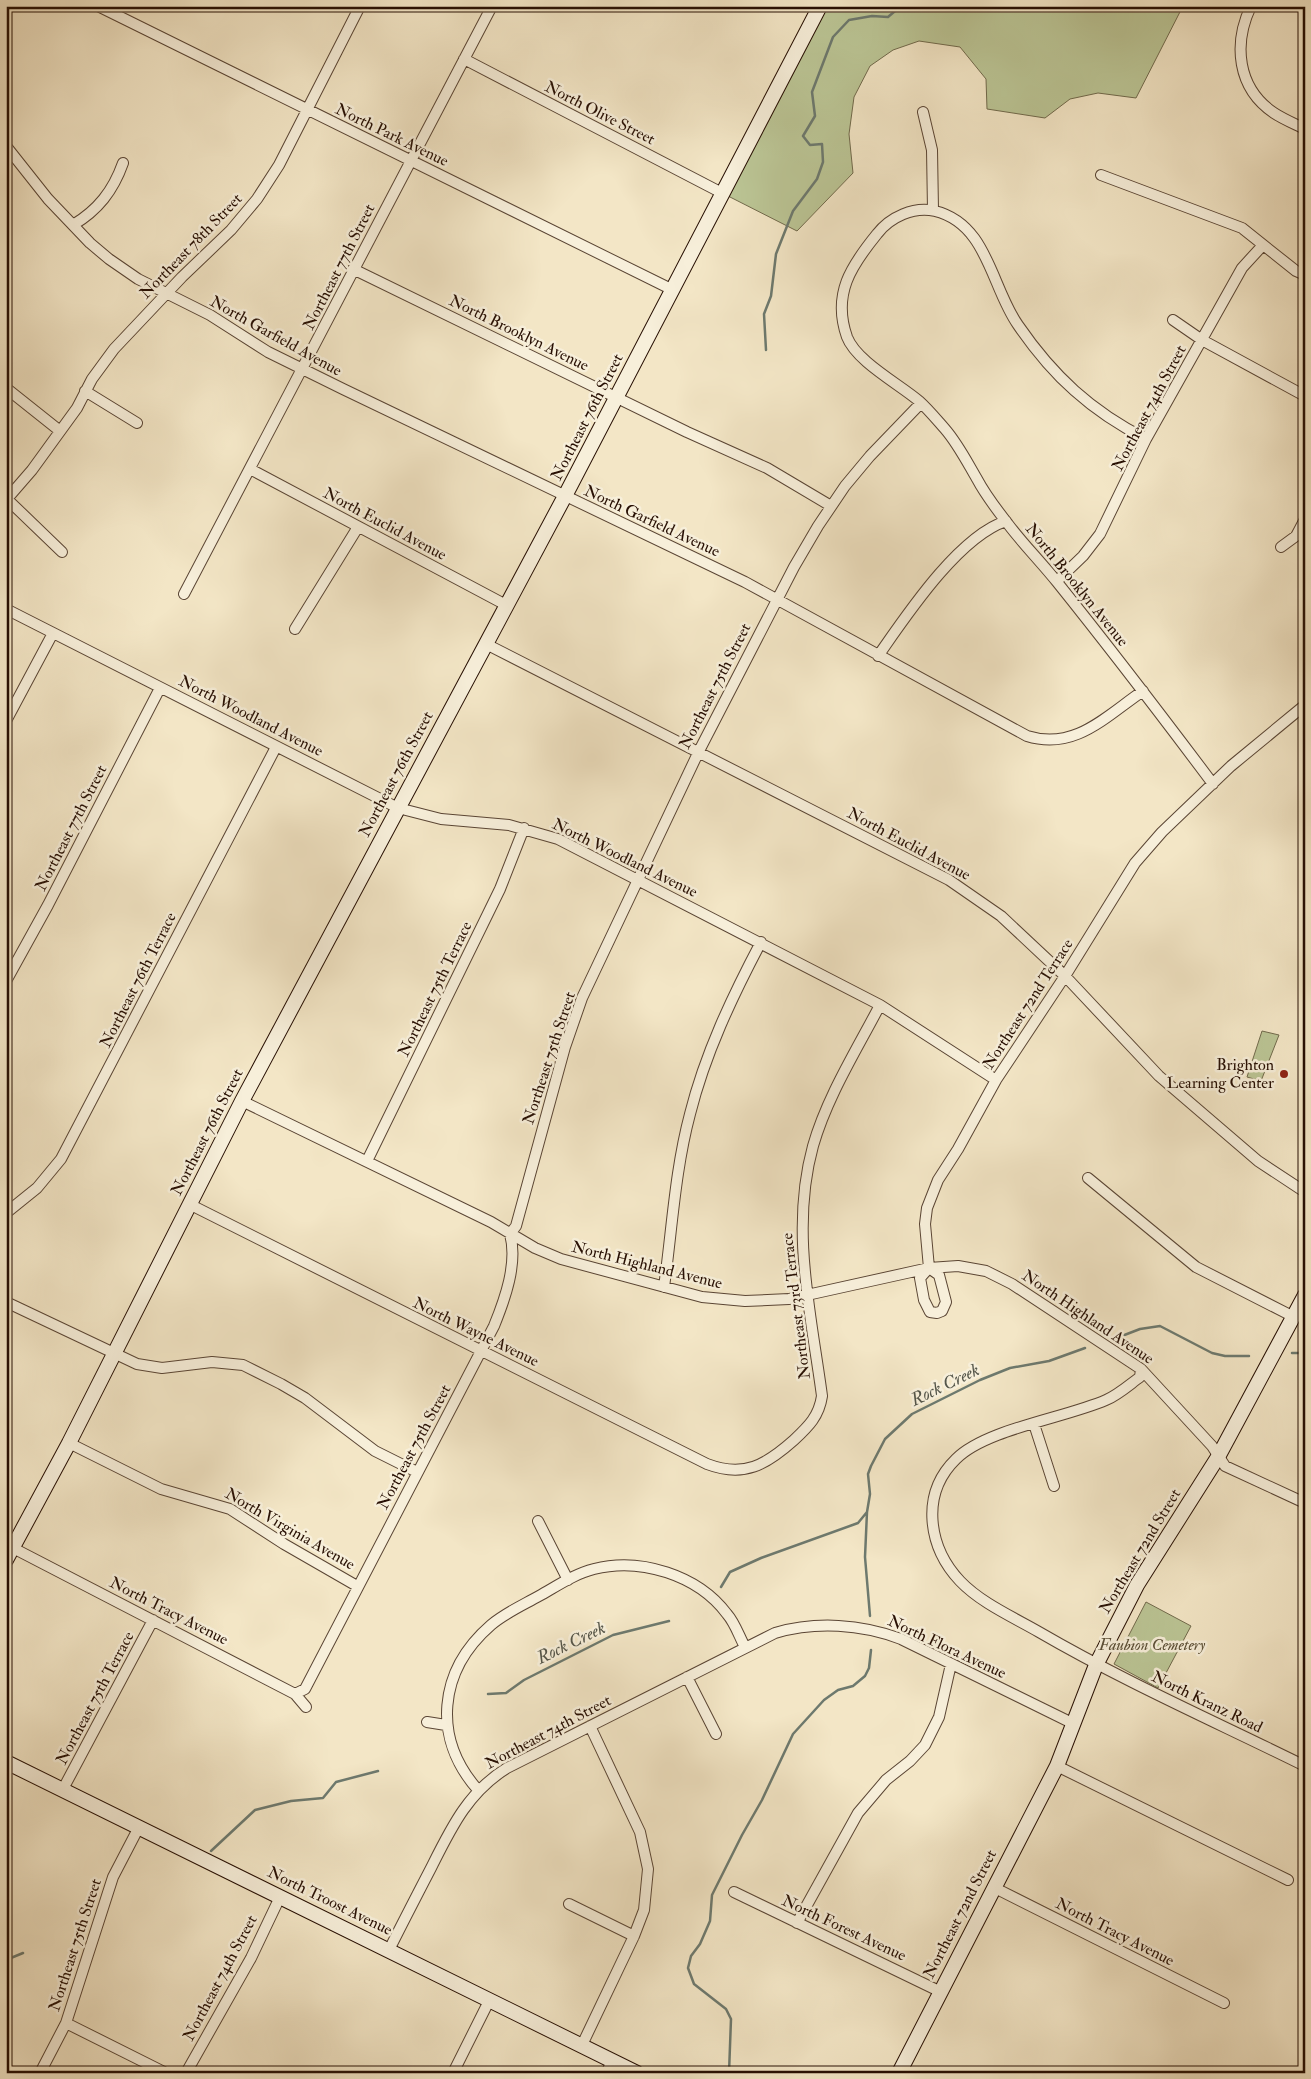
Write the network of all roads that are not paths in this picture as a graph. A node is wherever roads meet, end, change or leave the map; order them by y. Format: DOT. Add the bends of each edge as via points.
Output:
graph roads {
  1 [pos="98,6"];
  2 [pos="360,6"];
  3 [pos="492,6"];
  4 [pos="820,6"];
  5 [pos="1250,6"];
  6 [pos="464,59"];
  7 [pos="307,110"];
  8 [pos="923,112"];
  9 [pos="1305,129"];
  10 [pos="6,146"];
  11 [pos="411,162"];
  12 [pos="123,163"];
  13 [pos="1101,175"];
  14 [pos="722,193"];
  15 [pos="933,210"];
  16 [pos="73,226"];
  17 [pos="1263,245"];
  18 [pos="353,269"];
  19 [pos="1305,275"];
  20 [pos="673,290"];
  21 [pos="166,294"];
  22 [pos="1173,320"];
  23 [pos="1202,340"];
  24 [pos="303,369"];
  25 [pos="6,388"];
  26 [pos="85,391"];
  27 [pos="1305,396"];
  28 [pos="616,397"];
  29 [pos="921,403"];
  30 [pos="137,424"];
  31 [pos="60,431"];
  32 [pos="1146,438"];
  33 [pos="250,469"];
  34 [pos="565,496"];
  35 [pos="7,499"];
  36 [pos="831,506"];
  37 [pos="1305,519"];
  38 [pos="1006,521"];
  39 [pos="358,527"];
  40 [pos="1281,547"];
  41 [pos="62,552"];
  42 [pos="1056,581"];
  43 [pos="184,594"];
  44 [pos="777,600"];
  45 [pos="506,605"];
  46 [pos="6,609"];
  47 [pos="295,628"];
  48 [pos="53,632"];
  49 [pos="486,644"];
  50 [pos="878,656"];
  51 [pos="160,688"];
  52 [pos="1143,691"];
  53 [pos="1305,705"];
  54 [pos="6,721"];
  55 [pos="276,747"];
  56 [pos="698,751"];
  57 [pos="1212,784"];
  58 [pos="398,808"];
  59 [pos="524,828"];
  60 [pos="637,879"];
  61 [pos="761,942"];
  62 [pos="1065,976"];
  63 [pos="6,981"];
  64 [pos="880,1005"];
  65 [pos="996,1080"];
  66 [pos="242,1101"];
  67 [pos="367,1161"];
  68 [pos="1088,1178"];
  69 [pos="1305,1192"];
  70 [pos="189,1204"];
  71 [pos="6,1212"];
  72 [pos="510,1234"];
  73 [pos="929,1268"];
  74 [pos="664,1287"];
  75 [pos="1305,1295"];
  76 [pos="809,1296"];
  77 [pos="6,1302"];
  78 [pos="1294,1317"];
  79 [pos="482,1352"];
  80 [pos="114,1354"];
  81 [pos="1141,1369"];
  82 [pos="1034,1424"];
  83 [pos="69,1443"];
  84 [pos="1218,1457"];
  85 [pos="754,1467"];
  86 [pos="417,1472"];
  87 [pos="1054,1486"];
  88 [pos="1305,1503"];
  89 [pos="538,1521"];
  90 [pos="9,1554"];
  91 [pos="568,1580"];
  92 [pos="357,1586"];
  93 [pos="153,1620"];
  94 [pos="745,1647"];
  95 [pos="951,1664"];
  96 [pos="1096,1665"];
  97 [pos="687,1677"];
  98 [pos="295,1694"];
  99 [pos="306,1707"];
  100 [pos="426,1722"];
  101 [pos="1074,1724"];
  102 [pos="446,1725"];
  103 [pos="590,1726"];
  104 [pos="716,1734"];
  105 [pos="6,1762"];
  106 [pos="1057,1766"];
  107 [pos="1305,1766"];
  108 [pos="63,1790"];
  109 [pos="478,1790"];
  110 [pos="139,1827"];
  111 [pos="1288,1880"];
  112 [pos="993,1887"];
  113 [pos="734,1892"];
  114 [pos="280,1897"];
  115 [pos="569,1904"];
  116 [pos="797,1923"];
  117 [pos="634,1936"];
  118 [pos="389,1950"];
  119 [pos="941,1992"];
  120 [pos="490,1999"];
  121 [pos="1224,2003"];
  122 [pos="66,2023"];
  123 [pos="582,2044"];
  124 [pos="610,2066"];
  125 [pos="40,2073"];
  126 [pos="166,2073"];
  127 [pos="186,2073"];
  128 [pos="453,2073"];
  129 [pos="637,2073"];
  130 [pos="899,2073"];
  1 -- 7 [label="street, North Park Avenue"];
  2 -- 7 [label="street, Northeast 78th Street"];
  3 -- 6 [label="street, Northeast 77th Street"];
  4 -- 14 [label="street, Northeast 76th Street"];
  5 -- 9 [label="street" via="1240,43 1246,82 1257,99 1274,113"];
  6 -- 11 [label="street, Northeast 77th Street"];
  6 -- 14 [label="street, North Olive Street"];
  7 -- 11 [label="street, North Park Avenue"];
  7 -- 21 [label="street, Northeast 78th Street" via="279,165 257,199 231,230"];
  8 -- 15 [label="street" via="932,150"];
  10 -- 16 [label="street, North Garfield Avenue"];
  11 -- 18 [label="street, Northeast 77th Street"];
  11 -- 20 [label="street, North Park Avenue"];
  12 -- 16 [label="street" via="104,200"];
  13 -- 17 [label="street" via="1230,222"];
  14 -- 20 [label="street, Northeast 76th Street"];
  15 -- 29 [label="street, North Brooklyn Avenue" via="898,216 884,226 865,249 845,282 842,294 842,314 848,339 861,356"];
  15 -- 32 [label="street" via="956,220 981,246 997,287 1017,324 1054,372 1093,408"];
  16 -- 21 [label="street, North Garfield Avenue" via="109,260"];
  17 -- 19 [label="street"];
  17 -- 23 [label="street, Northeast 74th Street" via="1242,268"];
  18 -- 24 [label="street, Northeast 77th Street"];
  18 -- 28 [label="street, North Brooklyn Avenue"];
  20 -- 28 [label="street, Northeast 76th Street"];
  21 -- 24 [label="street, North Garfield Avenue" via="216,318 268,352"];
  21 -- 26 [label="street, Northeast 78th Street" via="114,349"];
  22 -- 23 [label="street"];
  23 -- 27 [label="street"];
  23 -- 32 [label="street, Northeast 74th Street"];
  24 -- 33 [label="street, Northeast 77th Street"];
  24 -- 34 [label="street, North Garfield Avenue"];
  25 -- 31 [label="street"];
  26 -- 30 [label="street"];
  26 -- 31 [label="street, Northeast 78th Street"];
  28 -- 34 [label="street, Northeast 76th Street"];
  28 -- 36 [label="street, North Brooklyn Avenue" via="767,468"];
  29 -- 36 [label="street, Northeast 75th Street" via="870,456"];
  29 -- 38 [label="street, North Brooklyn Avenue" via="947,431"];
  31 -- 35 [label="street, Northeast 78th Street"];
  32 -- 42 [label="street, Northeast 74th Street" via="1100,534 1083,556"];
  33 -- 39 [label="street, North Euclid Avenue"];
  33 -- 43 [label="street, Northeast 77th Street"];
  34 -- 44 [label="street, North Garfield Avenue" via="738,578"];
  34 -- 45 [label="street, Northeast 76th Street"];
  35 -- 41 [label="street, Northeast 78th Street"];
  36 -- 44 [label="street, Northeast 75th Street"];
  37 -- 40 [label="street" via="1296,536"];
  38 -- 42 [label="street, North Brooklyn Avenue"];
  38 -- 50 [label="street" via="976,540 948,565"];
  39 -- 45 [label="street, North Euclid Avenue"];
  39 -- 47 [label="street"];
  42 -- 52 [label="street, North Brooklyn Avenue"];
  44 -- 50 [label="street, North Garfield Avenue"];
  44 -- 56 [label="street, Northeast 75th Street"];
  45 -- 49 [label="street, Northeast 76th Street"];
  46 -- 48 [label="street, North Woodland Avenue"];
  48 -- 51 [label="street, North Woodland Avenue"];
  48 -- 54 [label="street"];
  49 -- 56 [label="street, North Euclid Avenue"];
  49 -- 58 [label="street, Northeast 76th Street"];
  50 -- 52 [label="street, North Garfield Avenue" via="1027,736 1040,739 1078,736"];
  51 -- 55 [label="street, North Woodland Avenue"];
  51 -- 63 [label="street, Northeast 77th Street"];
  52 -- 57 [label="street, North Brooklyn Avenue"];
  53 -- 57 [label="street, Northeast 72nd Terrace"];
  55 -- 58 [label="street, North Woodland Avenue"];
  55 -- 71 [label="street, Northeast 76th Terrace" via="61,1159 37,1188"];
  56 -- 60 [label="street, Northeast 75th Street"];
  56 -- 62 [label="street, North Euclid Avenue" via="949,880 1001,916"];
  57 -- 62 [label="street, Northeast 72nd Terrace" via="1135,863"];
  58 -- 59 [label="street, North Woodland Avenue" via="441,820"];
  58 -- 66 [label="street, Northeast 76th Street"];
  59 -- 60 [label="street, North Woodland Avenue" via="558,839"];
  59 -- 67 [label="street, Northeast 75th Terrace" via="500,889"];
  60 -- 61 [label="street, North Woodland Avenue"];
  60 -- 72 [label="street, Northeast 75th Street" via="574,1017 516,1226"];
  61 -- 64 [label="street, North Woodland Avenue"];
  61 -- 74 [label="street" via="724,1018 697,1087 684,1144"];
  62 -- 65 [label="street, Northeast 72nd Terrace"];
  62 -- 69 [label="street, North Euclid Avenue" via="1159,1076 1258,1161"];
  64 -- 65 [label="street, North Woodland Avenue"];
  64 -- 76 [label="street, Northeast 73rd Terrace" via="822,1119 808,1166 801,1230"];
  65 -- 73 [label="street, Northeast 72nd Terrace" via="932,1193 925,1224"];
  66 -- 67 [label="street, North Highland Avenue"];
  66 -- 70 [label="street, Northeast 76th Street"];
  67 -- 72 [label="street, North Highland Avenue" via="492,1222"];
  68 -- 78 [label="street" via="1196,1267"];
  70 -- 79 [label="street, North Wayne Avenue"];
  70 -- 80 [label="street, Northeast 76th Street"];
  72 -- 74 [label="street, North Highland Avenue" via="561,1259"];
  72 -- 79 [label="street, Northeast 75th Street" via="513,1245 511,1268 502,1307"];
  73 -- 76 [label="street, North Highland Avenue"];
  73 -- 81 [label="street, North Highland Avenue" via="969,1267 1002,1278"];
  74 -- 76 [label="street, North Highland Avenue" via="702,1297 738,1300 767,1301"];
  75 -- 78 [label="street, Northeast 72nd Street"];
  76 -- 85 [label="street, Northeast 73rd Terrace" via="822,1396 820,1407 812,1422 781,1452"];
  77 -- 80 [label="street"];
  78 -- 84 [label="street, Northeast 72nd Street"];
  79 -- 85 [label="street, North Wayne Avenue" via="707,1464 731,1470"];
  79 -- 86 [label="street, Northeast 75th Street"];
  80 -- 83 [label="street, Northeast 76th Street"];
  80 -- 86 [label="street" via="149,1367 174,1368 212,1362 243,1366 297,1393 375,1451"];
  81 -- 82 [label="street, North Kranz Road" via="1140,1377 1107,1400"];
  81 -- 84 [label="street, North Highland Avenue" via="1212,1446"];
  82 -- 87 [label="street"];
  82 -- 96 [label="street, North Kranz Road" via="974,1446 951,1464 933,1500 936,1541 953,1572 976,1594"];
  83 -- 90 [label="street, Northeast 76th Street"];
  83 -- 92 [label="street, North Virginia Avenue" via="161,1489 230,1509"];
  84 -- 88 [label="street, North Highland Avenue" via="1225,1466"];
  84 -- 96 [label="street, Northeast 72nd Street" via="1137,1585"];
  86 -- 92 [label="street, Northeast 75th Street"];
  89 -- 91 [label="street"];
  90 -- 93 [label="street, North Tracy Avenue"];
  91 -- 94 [label="street" via="608,1566 655,1568 690,1584 718,1604 729,1616"];
  91 -- 102 [label="street" via="501,1617 473,1644 453,1682"];
  92 -- 98 [label="street, Northeast 75th Street" via="305,1689"];
  93 -- 98 [label="street, North Tracy Avenue"];
  93 -- 108 [label="street, Northeast 75th Terrace"];
  94 -- 95 [label="street, North Flora Avenue" via="795,1628 848,1626 891,1635"];
  94 -- 97 [label="street, Northeast 74th Street"];
  95 -- 101 [label="street, North Flora Avenue"];
  95 -- 116 [label="street" via="939,1717 925,1745 886,1780 858,1813"];
  96 -- 101 [label="street, Northeast 72nd Street"];
  96 -- 107 [label="street, North Kranz Road"];
  97 -- 103 [label="street, Northeast 74th Street"];
  97 -- 104 [label="street"];
  98 -- 99 [label="street, North Tracy Avenue"];
  100 -- 102 [label="street"];
  101 -- 106 [label="street, Northeast 72nd Street"];
  102 -- 109 [label="street" via="454,1755"];
  103 -- 109 [label="street, Northeast 74th Street" via="507,1768"];
  103 -- 117 [label="street" via="634,1815 645,1849 648,1869 646,1897"];
  105 -- 108 [label="street, North Troost Avenue"];
  106 -- 111 [label="street"];
  106 -- 112 [label="street, Northeast 72nd Street"];
  108 -- 110 [label="street, North Troost Avenue"];
  109 -- 118 [label="street, Northeast 74th Street" via="458,1816"];
  110 -- 114 [label="street, North Troost Avenue"];
  110 -- 122 [label="street, Northeast 75th Street" via="113,1877"];
  112 -- 119 [label="street, Northeast 72nd Street"];
  112 -- 121 [label="street, North Tracy Avenue"];
  113 -- 116 [label="street, North Forest Avenue"];
  114 -- 118 [label="street, North Troost Avenue"];
  114 -- 127 [label="street, Northeast 74th Street" via="251,1958"];
  115 -- 117 [label="street"];
  116 -- 119 [label="street, North Forest Avenue"];
  117 -- 123 [label="street"];
  118 -- 120 [label="street, North Troost Avenue"];
  119 -- 130 [label="street, Northeast 72nd Street"];
  120 -- 123 [label="street, North Troost Avenue"];
  120 -- 128 [label="street"];
  122 -- 125 [label="street, Northeast 75th Street"];
  122 -- 126 [label="street"];
  123 -- 124 [label="street, North Troost Avenue"];
  124 -- 129 [label="street, North Troost Avenue"];
}
